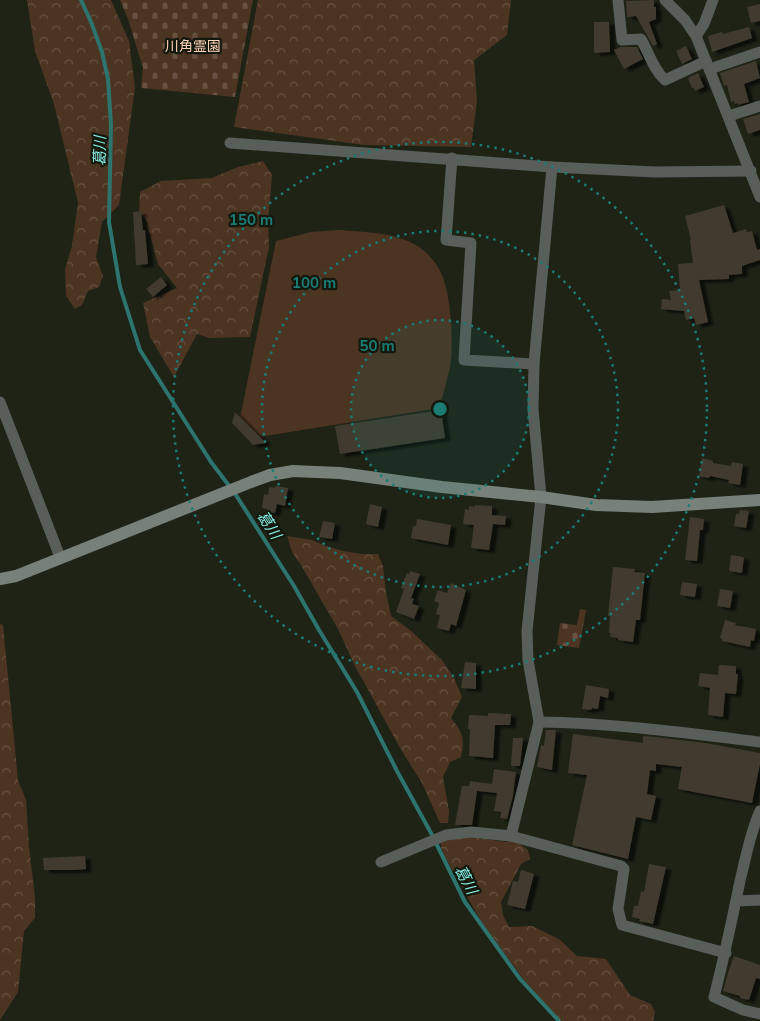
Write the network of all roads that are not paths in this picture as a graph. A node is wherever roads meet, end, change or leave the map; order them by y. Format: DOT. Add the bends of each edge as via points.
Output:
graph roads {
  1 [pos="618,0"];
  2 [pos="665,0"];
  3 [pos="713,0"];
  4 [pos="696,36"];
  5 [pos="760,52"];
  6 [pos="708,65"];
  7 [pos="760,106"];
  8 [pos="729,116"];
  9 [pos="230,143"];
  10 [pos="452,158"];
  11 [pos="552,167"];
  12 [pos="750,172"];
  13 [pos="760,197"];
  14 [pos="534,364"];
  15 [pos="0,402"];
  16 [pos="540,497"];
  17 [pos="760,500"];
  18 [pos="60,557"];
  19 [pos="0,580"];
  20 [pos="539,722"];
  21 [pos="760,742"];
  22 [pos="760,811"];
  23 [pos="511,836"];
  24 [pos="381,862"];
  25 [pos="760,900"];
  26 [pos="736,901"];
  27 [pos="726,953"];
  28 [pos="760,1014"];
  1 -- 6 [label="street" via="622,40 641,39 656,73 665,80"];
  2 -- 4 [label="street"];
  3 -- 4 [label="street"];
  4 -- 6 [label="street"];
  5 -- 6 [label="street"];
  6 -- 8 [label="street"];
  7 -- 8 [label="street"];
  8 -- 12 [label="street"];
  9 -- 10 [label="street"];
  10 -- 11 [label="street"];
  10 -- 14 [label="street" via="446,240 471,243 464,360"];
  11 -- 12 [label="street"];
  11 -- 14 [label="street"];
  12 -- 13 [label="street"];
  14 -- 16 [label="street" via="533,409"];
  15 -- 18 [label="street"];
  16 -- 17 [label="street" via="596,505 652,507"];
  16 -- 18 [label="street" via="340,473 293,471 245,484"];
  16 -- 20 [label="street" via="527,631 528,660"];
  18 -- 19 [label="street"];
  20 -- 21 [label="street" via="611,726"];
  20 -- 23 [label="street"];
  22 -- 26 [label="street"];
  23 -- 24 [label="street" via="463,832 446,834"];
  23 -- 27 [label="street" via="621,866 624,869 618,909 622,925"];
  25 -- 26 [label="street"];
  26 -- 27 [label="street"];
  27 -- 28 [label="street" via="714,997"];
}
